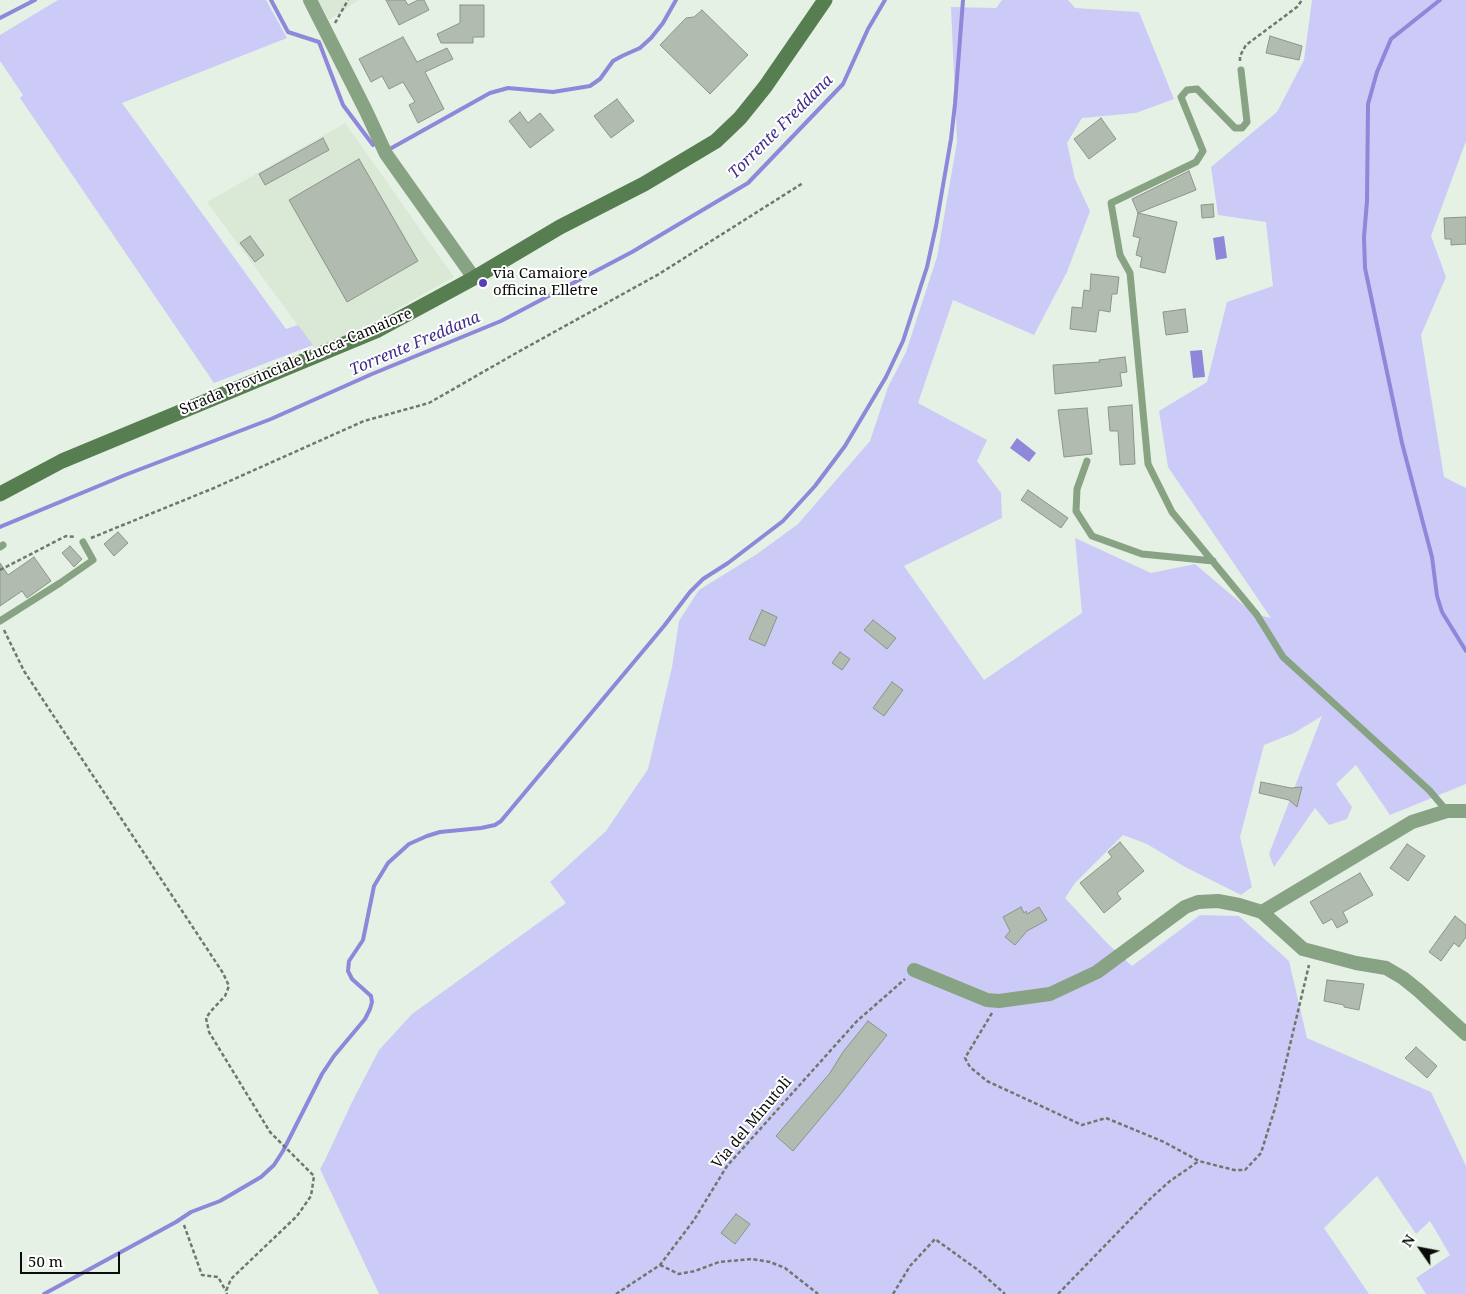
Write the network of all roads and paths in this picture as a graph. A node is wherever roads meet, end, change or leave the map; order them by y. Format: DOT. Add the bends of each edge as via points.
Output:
graph roads {
  1 [pos="310,0"];
  2 [pos="348,0"];
  3 [pos="825,0"];
  4 [pos="1302,0"];
  5 [pos="328,35"];
  6 [pos="1241,70"];
  7 [pos="803,183"];
  8 [pos="474,278"];
  9 [pos="1087,461"];
  10 [pos="0,494"];
  11 [pos="82,542"];
  12 [pos="1213,561"];
  13 [pos="0,570"];
  14 [pos="0,621"];
  15 [pos="1447,811"];
  16 [pos="1466,811"];
  17 [pos="1262,912"];
  18 [pos="1312,951"];
  19 [pos="914,970"];
  20 [pos="999,1001"];
  21 [pos="1466,1034"];
  22 [pos="1199,1161"];
  23 [pos="184,1225"];
  24 [pos="660,1265"];
  25 [pos="227,1292"];
  26 [pos="616,1294"];
  27 [pos="818,1294"];
  28 [pos="893,1294"];
  29 [pos="1005,1294"];
  30 [pos="1058,1294"];
  1 -- 5 [label="street"];
  2 -- 5 [label="path"];
  3 -- 8 [label="main road, Strada Provinciale Lucca-Camaiore" via="765,87 716,141"];
  4 -- 6 [label="path" via="1246,45 1240,56"];
  5 -- 8 [label="street" via="386,154"];
  6 -- 12 [label="lane" via="1247,122 1242,128 1234,128 1197,89 1187,90 1181,97 1203,151 1196,162 1111,203 1120,255 1130,273 1148,464 1172,512"];
  7 -- 11 [label="path" via="659,274 429,403 364,420 214,488"];
  8 -- 10 [label="main road, Strada Provinciale Lucca-Camaiore" via="378,330 62,460"];
  9 -- 12 [label="lane" via="1077,489 1076,511 1092,536 1142,554"];
  11 -- 13 [label="path" via="75,536 66,536"];
  11 -- 14 [label="lane" via="93,560"];
  12 -- 15 [label="lane" via="1257,615 1283,656 1429,790"];
  14 -- 25 [label="path" via="24,671 223,973 228,986 225,996 206,1018 209,1032 270,1132 314,1176 311,1196 297,1216 231,1279"];
  15 -- 16 [label="street"];
  15 -- 17 [label="street" via="1412,822"];
  17 -- 18 [label="street" via="1303,949"];
  17 -- 20 [label="street" via="1218,901 1198,902 1185,907 1097,972 1050,994"];
  18 -- 21 [label="street" via="1386,968 1418,990"];
  18 -- 22 [label="path" via="1275,1108 1261,1153 1245,1170"];
  19 -- 20 [label="street" via="987,1000"];
  19 -- 24 [label="path, Via del Minutoli" via="857,1021 727,1166 694,1220"];
  20 -- 22 [label="path" via="965,1058 970,1067 987,1080 1082,1125 1106,1118 1164,1142"];
  22 -- 30 [label="path" via="1151,1198"];
  23 -- 25 [label="path" via="202,1275 218,1277"];
  24 -- 26 [label="path, Via del Minutoli"];
  24 -- 27 [label="path" via="680,1274 719,1262 752,1259 770,1262 785,1268"];
  28 -- 29 [label="path" via="910,1266 935,1238"];
}
